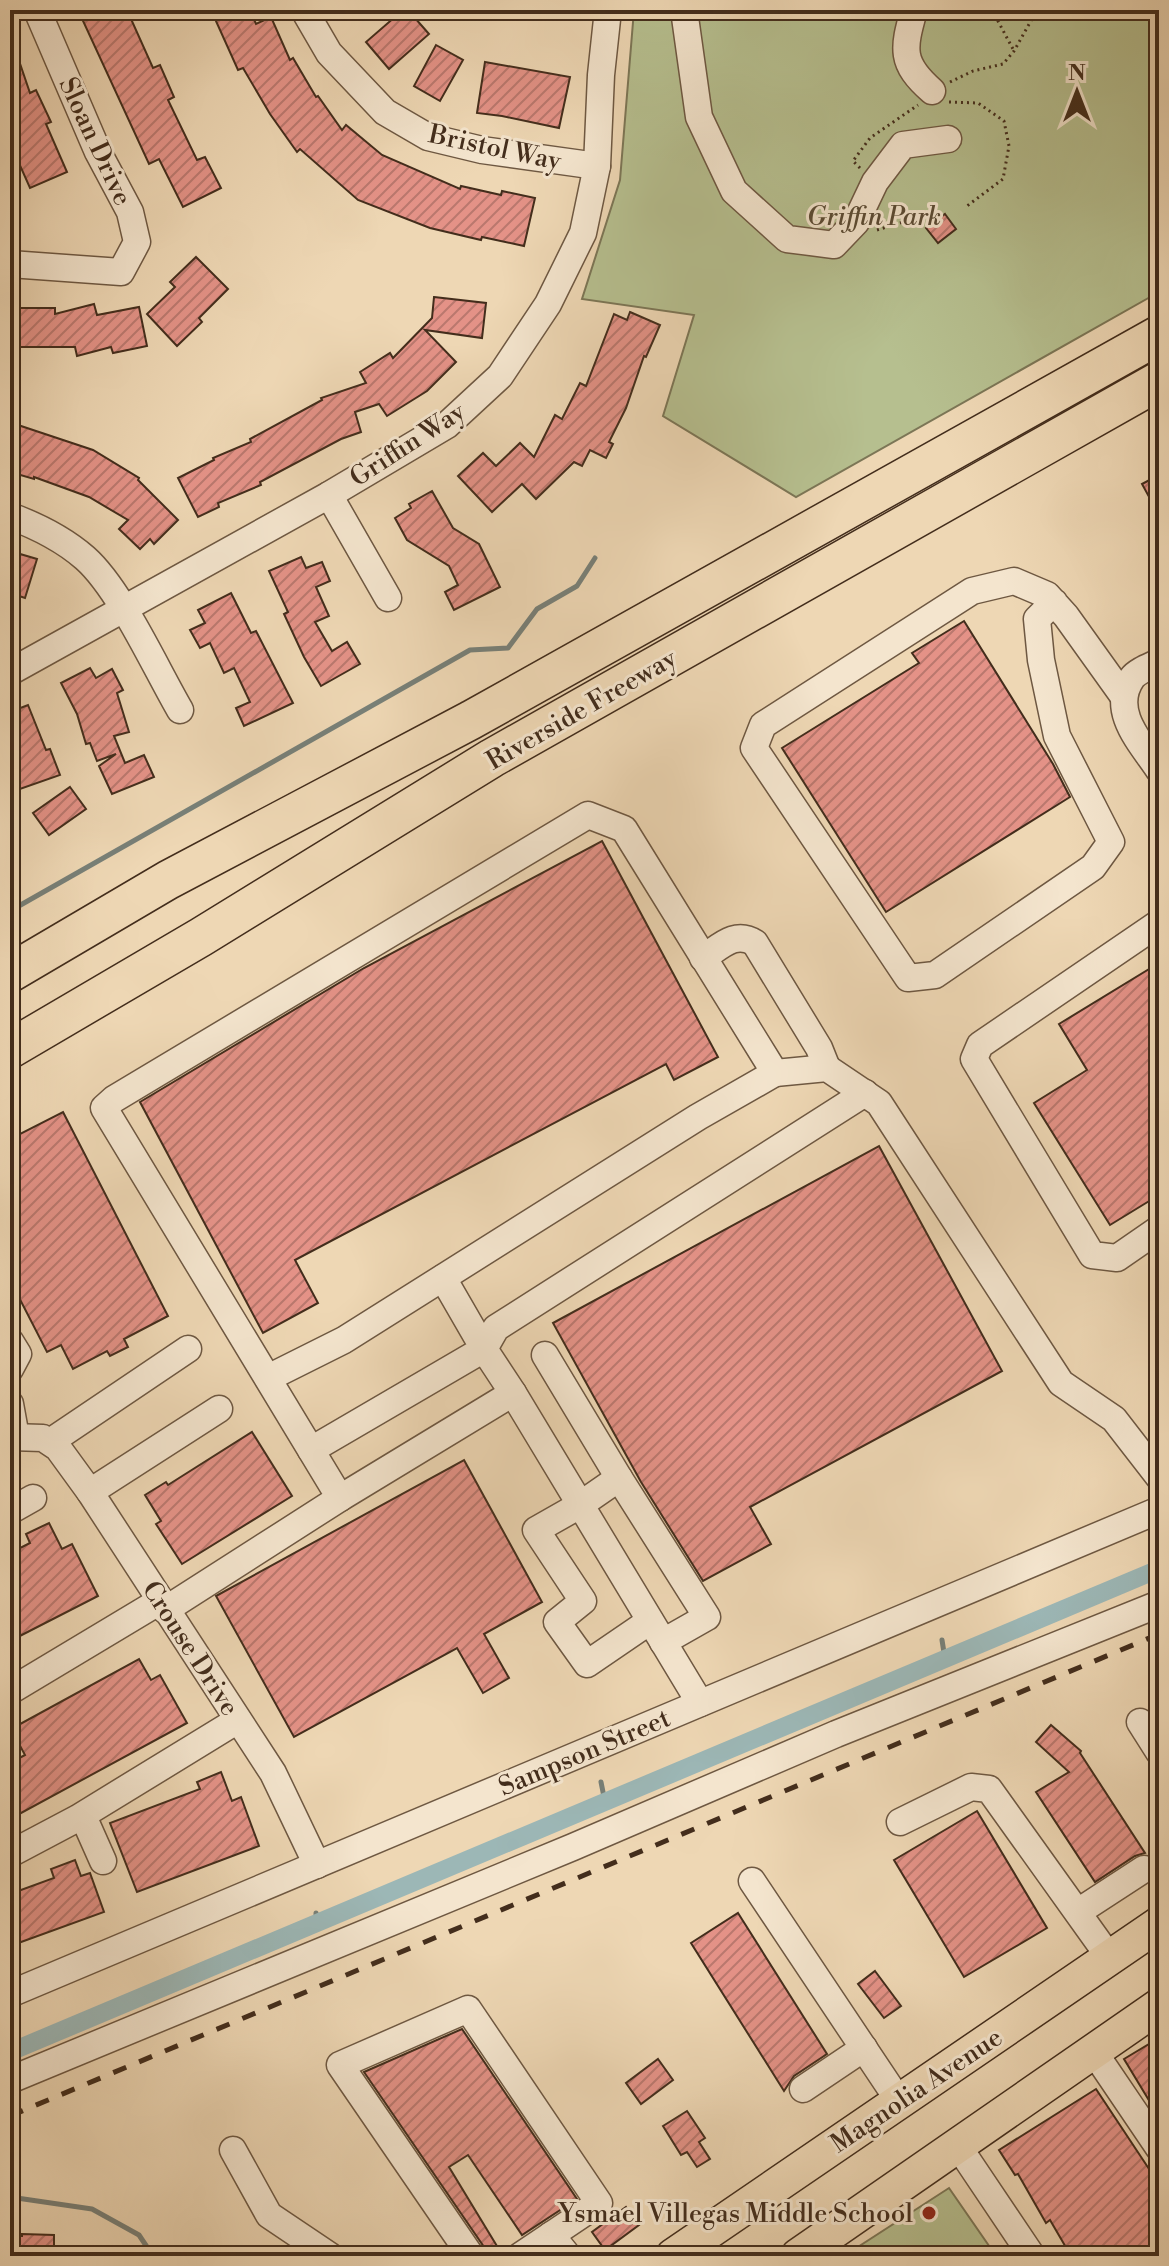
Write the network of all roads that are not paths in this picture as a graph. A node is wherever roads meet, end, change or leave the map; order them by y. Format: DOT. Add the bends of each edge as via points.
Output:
graph roads {
  1 [pos="37,10"];
  2 [pos="304,10"];
  3 [pos="608,10"];
  4 [pos="684,10"];
  5 [pos="914,10"];
  6 [pos="929,98"];
  7 [pos="948,139"];
  8 [pos="597,166"];
  9 [pos="10,264"];
  10 [pos="1159,335"];
  11 [pos="1159,381"];
  12 [pos="329,495"];
  13 [pos="10,516"];
  14 [pos="388,598"];
  15 [pos="1054,602"];
  16 [pos="122,608"];
  17 [pos="1159,662"];
  18 [pos="10,672"];
  19 [pos="1125,708"];
  20 [pos="180,710"];
  21 [pos="1159,770"];
  22 [pos="1159,923"];
  23 [pos="703,958"];
  24 [pos="10,973"];
  25 [pos="10,1049"];
  26 [pos="827,1068"];
  27 [pos="775,1073"];
  28 [pos="865,1093"];
  29 [pos="1159,1229"];
  30 [pos="443,1278"];
  31 [pos="10,1341"];
  32 [pos="188,1349"];
  33 [pos="484,1349"];
  34 [pos="545,1355"];
  35 [pos="10,1369"];
  36 [pos="268,1378"];
  37 [pos="513,1393"];
  38 [pos="10,1404"];
  39 [pos="219,1409"];
  40 [pos="13,1437"];
  41 [pos="50,1442"];
  42 [pos="311,1450"];
  43 [pos="1159,1477"];
  44 [pos="619,1478"];
  45 [pos="90,1492"];
  46 [pos="340,1498"];
  47 [pos="580,1505"];
  48 [pos="1159,1510"];
  49 [pos="1159,1604"];
  50 [pos="163,1605"];
  51 [pos="656,1632"];
  52 [pos="10,1691"];
  53 [pos="700,1703"];
  54 [pos="238,1720"];
  55 [pos="1140,1722"];
  56 [pos="1159,1752"];
  57 [pos="83,1816"];
  58 [pos="900,1822"];
  59 [pos="10,1854"];
  60 [pos="103,1861"];
  61 [pos="317,1865"];
  62 [pos="1144,1869"];
  63 [pos="752,1881"];
  64 [pos="1078,1912"];
  65 [pos="1159,1924"];
  66 [pos="1110,1958"];
  67 [pos="10,1994"];
  68 [pos="1159,2006"];
  69 [pos="864,2048"];
  70 [pos="1094,2052"];
  71 [pos="10,2080"];
  72 [pos="803,2089"];
  73 [pos="899,2101"];
  74 [pos="958,2146"];
  75 [pos="1159,2148"];
  76 [pos="233,2150"];
  77 [pos="551,2235"];
  78 [pos="330,2256"];
  79 [pos="471,2256"];
  80 [pos="520,2256"];
  81 [pos="568,2256"];
  82 [pos="673,2256"];
  83 [pos="798,2256"];
  84 [pos="1032,2256"];
  1 -- 9 [label="street, Sloan Drive" via="130,212 137,242 121,272"];
  2 -- 8 [label="street, Bristol Way" via="329,53 385,112 428,137"];
  3 -- 8 [label="street, Griffin Way"];
  4 -- 7 [label="street" via="699,117 734,191 787,239 834,245 856,222 875,182 903,145"];
  5 -- 6 [label="street" via="905,53"];
  8 -- 12 [label="street, Griffin Way" via="583,233 548,304 500,376 447,425"];
  10 -- 24 [label="highway, Riverside Freeway" via="471,720 168,880"];
  11 -- 25 [label="highway, Riverside Freeway" via="492,758"];
  12 -- 14 [label="street"];
  12 -- 16 [label="street, Griffin Way"];
  13 -- 16 [label="street" via="42,527 86,559"];
  15 -- 15 [label="street" via="1014,581 972,591 763,725 754,748 908,978 935,975 1093,867 1111,842 1057,736 1037,619"];
  15 -- 19 [label="street"];
  16 -- 18 [label="street, Griffin Way"];
  16 -- 20 [label="street"];
  17 -- 19 [label="street" via="1133,676"];
  19 -- 21 [label="street"];
  22 -- 29 [label="street" via="980,1045 974,1059 1092,1255 1117,1258"];
  23 -- 26 [label="street" via="737,938 755,943"];
  23 -- 27 [label="street"];
  23 -- 36 [label="street" via="624,829 588,815 104,1108"];
  26 -- 27 [label="street"];
  26 -- 28 [label="street"];
  27 -- 30 [label="street"];
  28 -- 33 [label="street" via="496,1328"];
  28 -- 43 [label="street" via="879,1103 1061,1383 1114,1419"];
  30 -- 33 [label="street"];
  30 -- 36 [label="street" via="344,1340"];
  31 -- 35 [label="street" via="18,1354"];
  32 -- 41 [label="street"];
  33 -- 37 [label="street"];
  33 -- 42 [label="street"];
  34 -- 44 [label="street"];
  36 -- 42 [label="street"];
  37 -- 46 [label="street"];
  37 -- 47 [label="street"];
  38 -- 40 [label="street"];
  39 -- 45 [label="street"];
  40 -- 41 [label="street"];
  41 -- 45 [label="street, Crouse Drive"];
  42 -- 46 [label="street"];
  44 -- 47 [label="street"];
  44 -- 51 [label="street" via="707,1617"];
  45 -- 50 [label="street, Crouse Drive"];
  46 -- 50 [label="street"];
  47 -- 51 [label="street"];
  47 -- 51 [label="street" via="536,1530 583,1601 557,1622 587,1664"];
  48 -- 53 [label="street, Sampson Street"];
  49 -- 71 [label="street"];
  50 -- 52 [label="street"];
  50 -- 54 [label="street, Crouse Drive"];
  51 -- 53 [label="street"];
  53 -- 61 [label="street, Sampson Street"];
  54 -- 57 [label="street"];
  54 -- 61 [label="street, Crouse Drive" via="273,1773"];
  55 -- 56 [label="street"];
  57 -- 59 [label="street"];
  57 -- 60 [label="street"];
  58 -- 64 [label="street" via="971,1787 989,1789"];
  61 -- 67 [label="street, Sampson Street"];
  62 -- 64 [label="street"];
  63 -- 69 [label="street"];
  64 -- 66 [label="street"];
  65 -- 66 [label="main road, Magnolia Avenue"];
  66 -- 73 [label="main road, Magnolia Avenue"];
  68 -- 70 [label="main road"];
  69 -- 72 [label="street"];
  69 -- 73 [label="street"];
  70 -- 74 [label="main road"];
  70 -- 75 [label="street"];
  73 -- 82 [label="main road, Magnolia Avenue"];
  74 -- 83 [label="main road"];
  74 -- 84 [label="street"];
  76 -- 78 [label="street" via="269,2215"];
  77 -- 79 [label="street" via="599,2203 468,2009 340,2065"];
  77 -- 80 [label="street"];
  77 -- 81 [label="street"];
}
